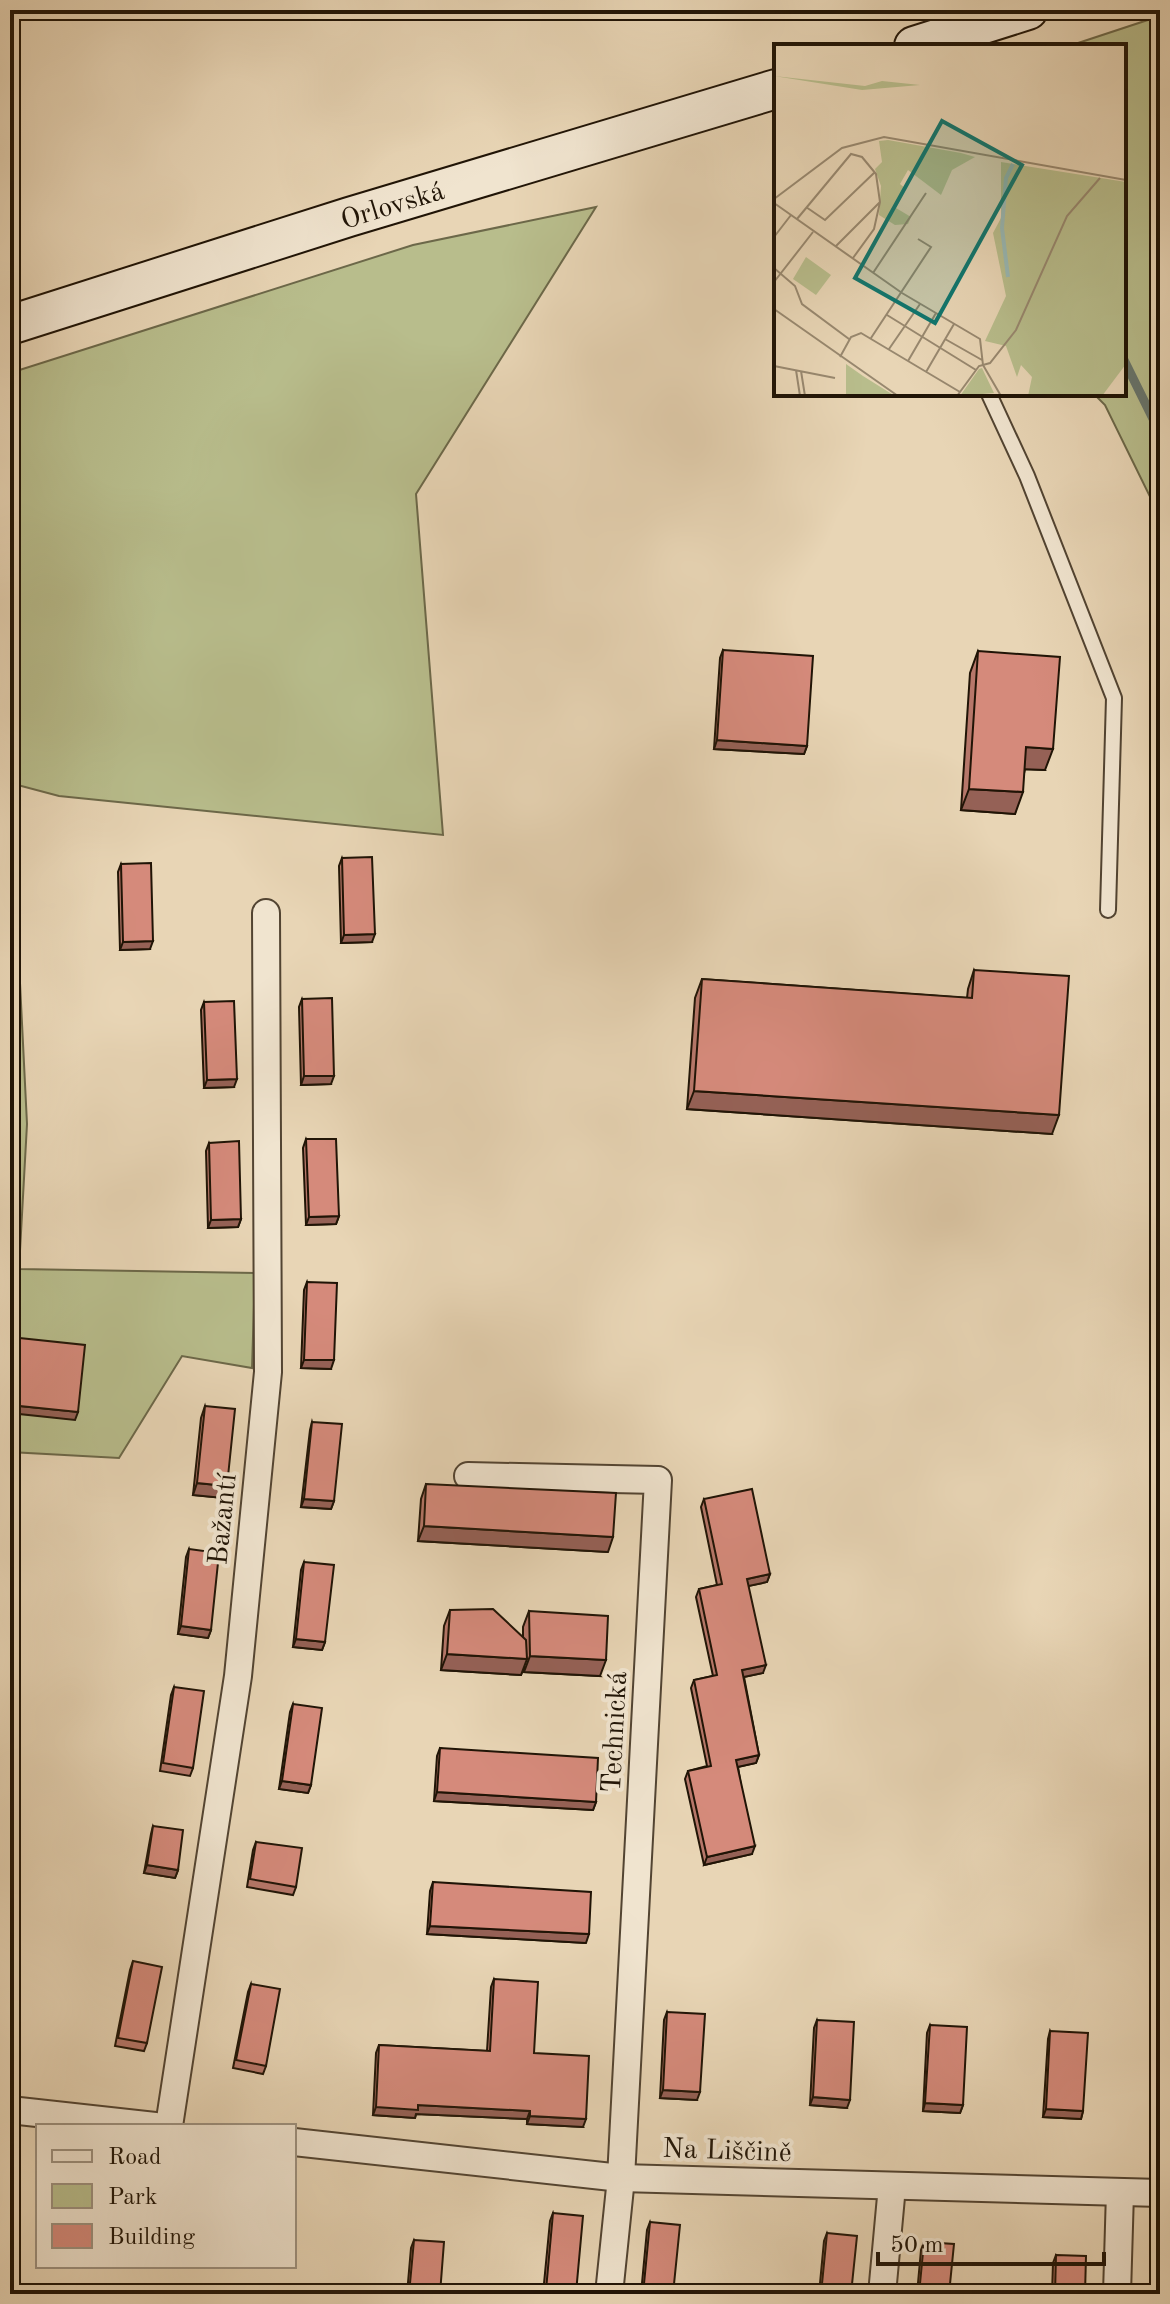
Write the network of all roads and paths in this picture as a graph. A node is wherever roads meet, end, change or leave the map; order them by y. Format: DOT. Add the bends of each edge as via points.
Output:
graph roads {
  1 [pos="1028,10"];
  2 [pos="920,44"];
  3 [pos="774,90"];
  4 [pos="10,325"];
  5 [pos="990,396"];
  6 [pos="1108,910"];
  7 [pos="266,913"];
  8 [pos="468,1476"];
  9 [pos="10,2110"];
  10 [pos="137,2124"];
  11 [pos="169,2124"];
  12 [pos="296,2142"];
  13 [pos="621,2178"];
  14 [pos="892,2186"];
  15 [pos="1120,2192"];
  16 [pos="1160,2193"];
  17 [pos="609,2294"];
  18 [pos="882,2294"];
  19 [pos="1117,2294"];
  1 -- 2 [label="main road"];
  3 -- 4 [label="main road, Orlovská"];
  5 -- 6 [label="lane" via="1114,698"];
  7 -- 11 [label="street, Bažantí" via="268,1372 238,1676"];
  8 -- 13 [label="street, Technická" via="658,1480"];
  9 -- 10 [label="street"];
  12 -- 13 [label="street, Na Liščině"];
  13 -- 14 [label="street, Na Liščině"];
  13 -- 17 [label="street"];
  14 -- 15 [label="street, Na Liščině"];
  14 -- 18 [label="street"];
  15 -- 16 [label="street, Na Liščině"];
  15 -- 19 [label="street"];
}
